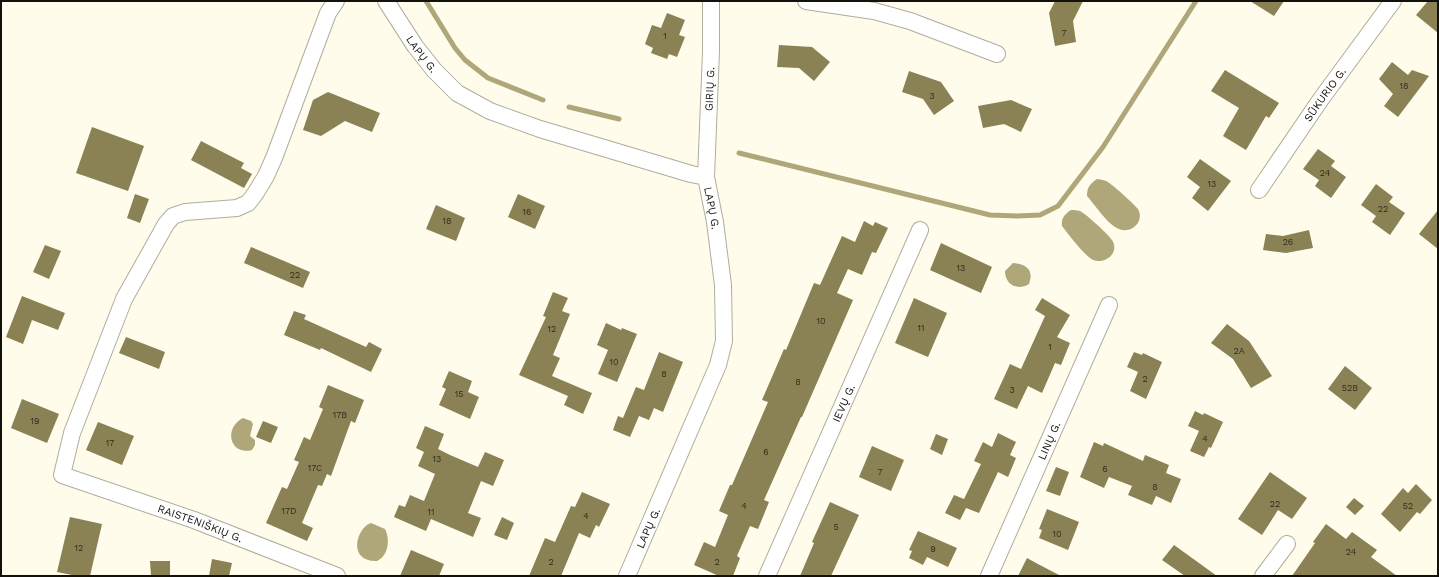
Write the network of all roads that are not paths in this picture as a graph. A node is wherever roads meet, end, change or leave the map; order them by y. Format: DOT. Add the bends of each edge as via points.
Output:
graph roads {
  1 [pos="336,1"];
  2 [pos="386,1"];
  3 [pos="711,1"];
  4 [pos="806,1"];
  5 [pos="1393,1"];
  6 [pos="860,5"];
  7 [pos="997,54"];
  8 [pos="706,177"];
  9 [pos="1259,190"];
  10 [pos="920,230"];
  11 [pos="1109,305"];
  12 [pos="1287,544"];
  13 [pos="337,576"];
  14 [pos="627,576"];
  15 [pos="767,576"];
  16 [pos="989,576"];
  17 [pos="1263,576"];
  1 -- 13 [label="street, RAISTENIŠKIŲ G." via="328,13 274,158 255,194 248,203 237,208 185,212 173,216 158,237 124,300 72,433 62,475 194,520"];
  2 -- 8 [label="street, LAPŲ G." via="415,46 457,94 490,111 540,129"];
  3 -- 8 [label="street, GIRIŲ G."];
  4 -- 6 [label="street"];
  5 -- 9 [label="street, SŪKURIO G." via="1321,99"];
  6 -- 7 [label="street"];
  8 -- 14 [label="street, LAPŲ G." via="723,285 724,341 718,365"];
  10 -- 15 [label="street, IEVŲ G."];
  11 -- 16 [label="street, LINŲ G."];
  12 -- 17 [label="street"];
}
